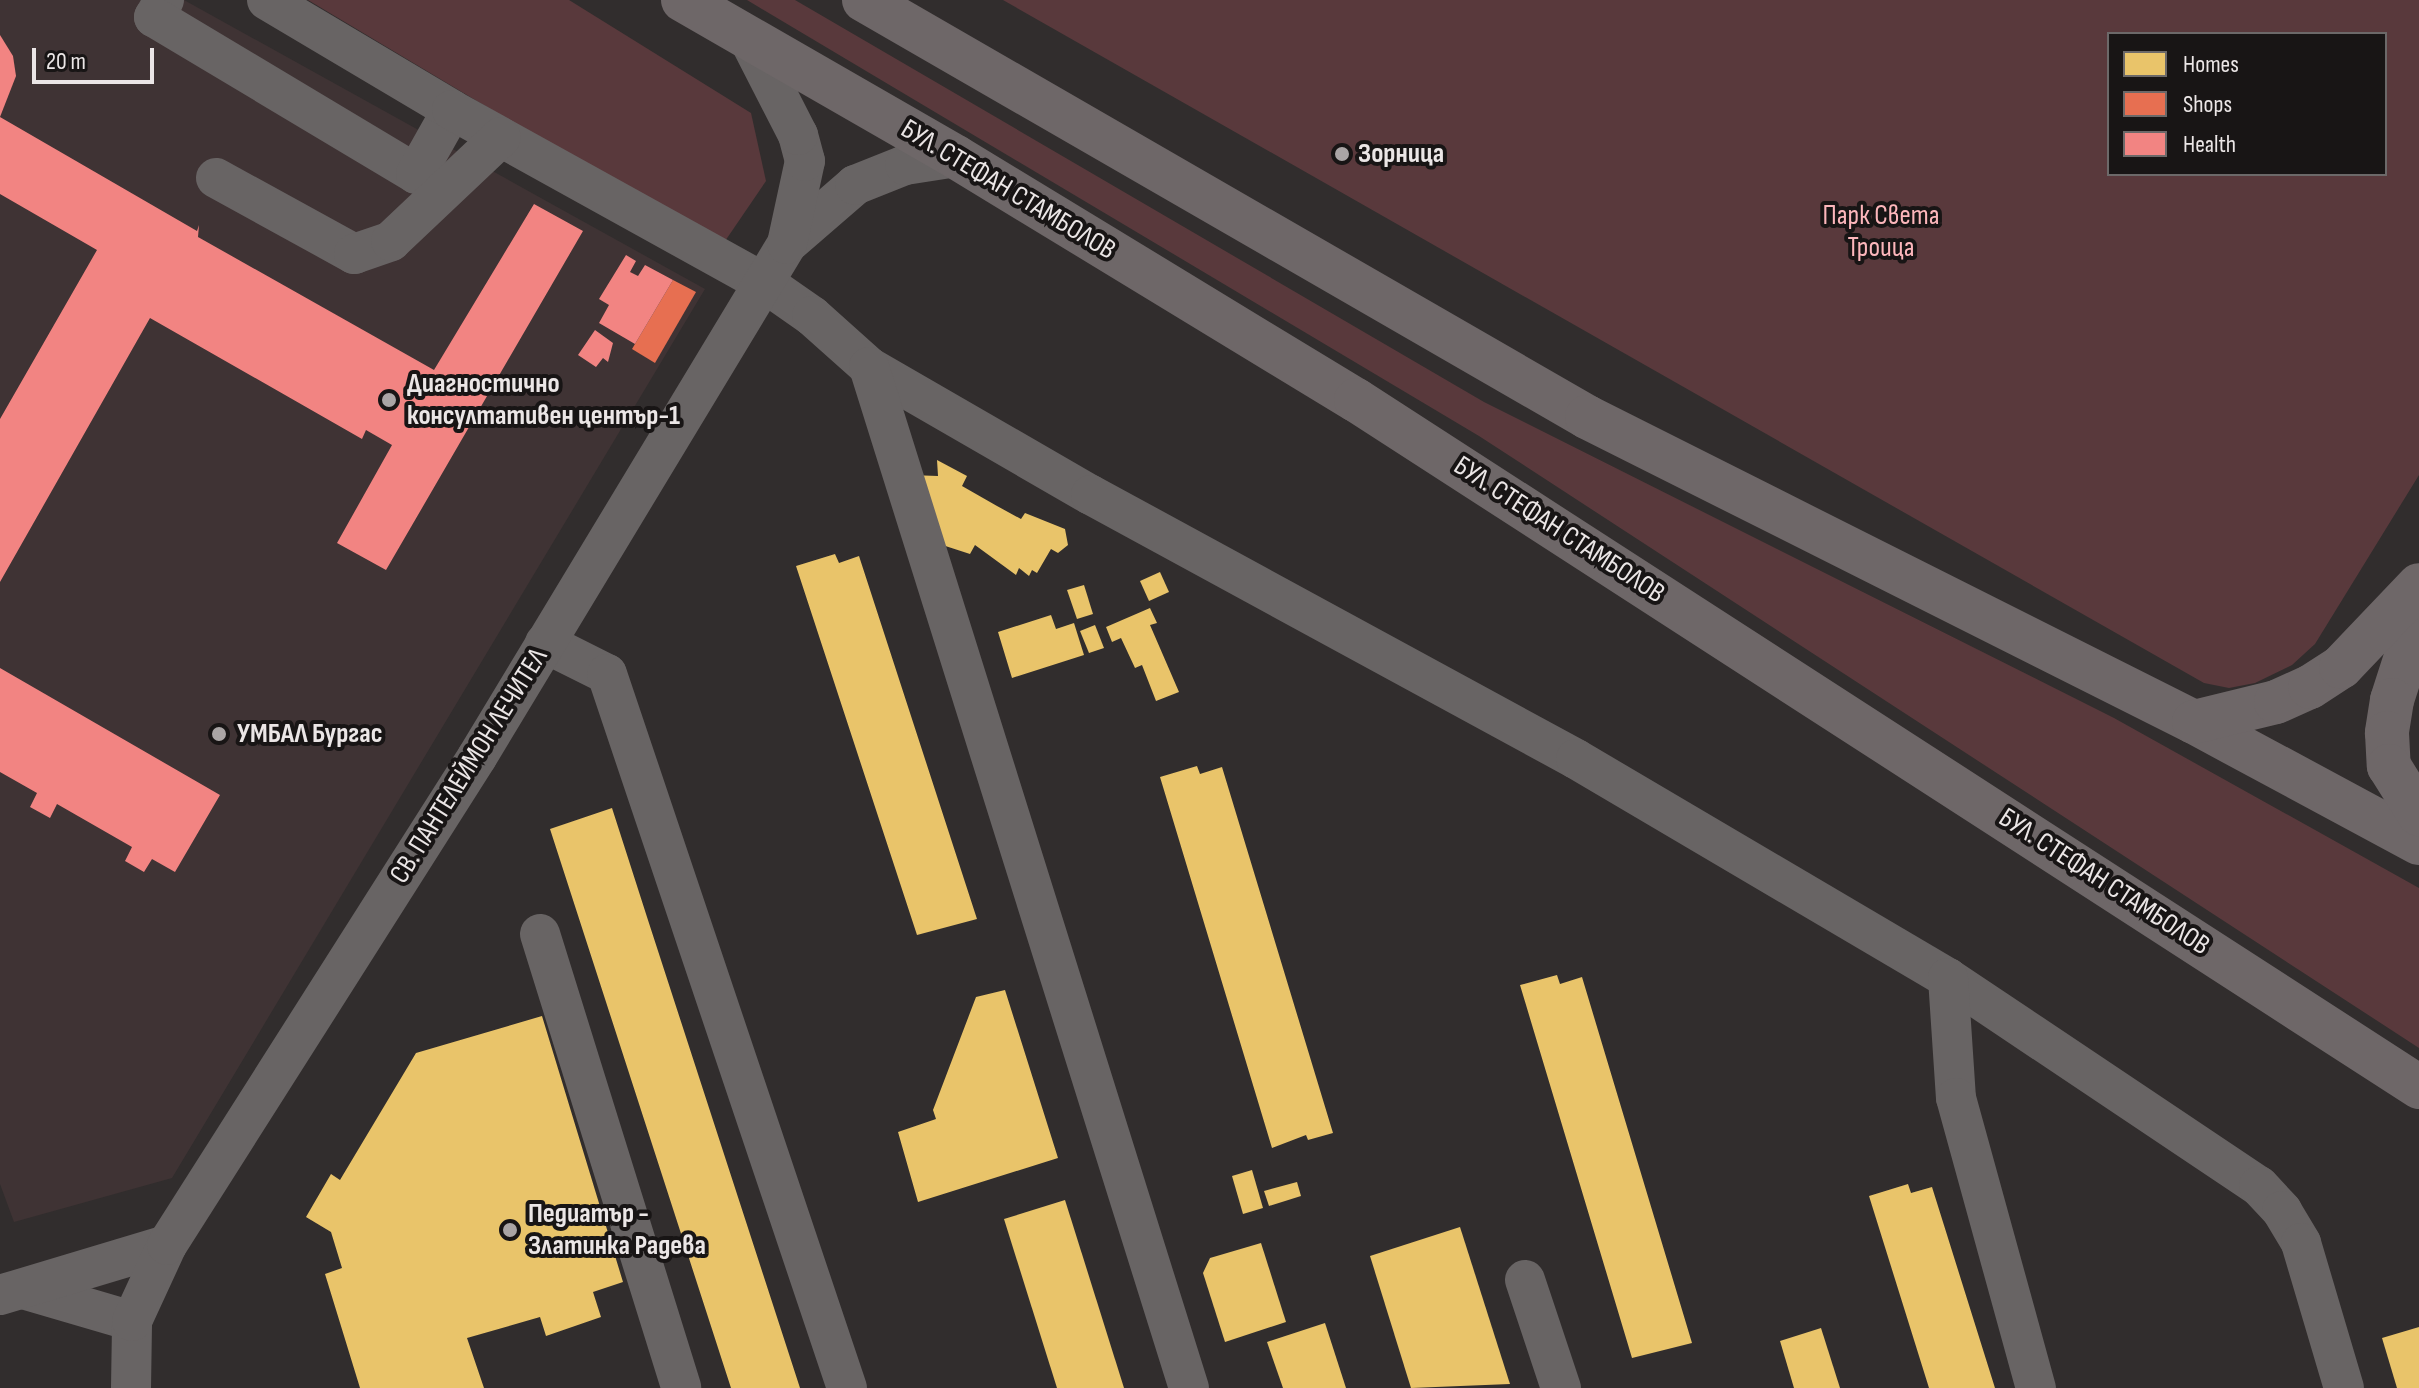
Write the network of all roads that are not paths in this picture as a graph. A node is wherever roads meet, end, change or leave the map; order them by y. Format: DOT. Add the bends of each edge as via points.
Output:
graph roads {
  1 [pos="164,0"];
  2 [pos="267,0"];
  3 [pos="683,0"];
  4 [pos="864,0"];
  5 [pos="750,41"];
  6 [pos="452,110"];
  7 [pos="501,137"];
  8 [pos="956,157"];
  9 [pos="216,178"];
  10 [pos="787,244"];
  11 [pos="766,284"];
  12 [pos="869,367"];
  13 [pos="2419,585"];
  14 [pos="2419,616"];
  15 [pos="545,643"];
  16 [pos="2194,722"];
  17 [pos="2419,814"];
  18 [pos="2419,843"];
  19 [pos="540,934"];
  20 [pos="1948,978"];
  21 [pos="2419,1087"];
  22 [pos="167,1245"];
  23 [pos="1525,1280"];
  24 [pos="11,1292"];
  25 [pos="132,1321"];
  26 [pos="131,1388"];
  27 [pos="681,1388"];
  28 [pos="847,1388"];
  29 [pos="1189,1388"];
  30 [pos="1561,1388"];
  31 [pos="2036,1388"];
  32 [pos="2344,1388"];
  1 -- 6 [label="street" via="154,17 416,174"];
  2 -- 6 [label="street"];
  3 -- 5 [label="main road, БУЛ. СТЕФАН СТАМБОЛОВ"];
  4 -- 16 [label="main road" via="1587,417"];
  5 -- 8 [label="main road, БУЛ. СТЕФАН СТАМБОЛОВ"];
  5 -- 10 [label="street" via="798,135 805,161"];
  6 -- 7 [label="street"];
  7 -- 9 [label="street" via="391,241 354,254"];
  7 -- 11 [label="street"];
  8 -- 10 [label="street" via="905,165 855,185"];
  8 -- 21 [label="main road, БУЛ. СТЕФАН СТАМБОЛОВ" via="1356,400"];
  10 -- 11 [label="street, СВ. ПАНТЕЛЕЙМОН ЛЕЧИТЕЛ"];
  11 -- 12 [label="street"];
  11 -- 15 [label="street, СВ. ПАНТЕЛЕЙМОН ЛЕЧИТЕЛ"];
  12 -- 20 [label="street" via="1091,495 1576,759"];
  12 -- 29 [label="street"];
  13 -- 16 [label="main road" via="2341,667 2310,687 2276,702"];
  14 -- 17 [label="main road" via="2387,733 2389,766"];
  15 -- 22 [label="street, СВ. ПАНТЕЛЕЙМОН ЛЕЧИТЕЛ"];
  15 -- 28 [label="street" via="607,674"];
  16 -- 18 [label="main road"];
  19 -- 27 [label="street"];
  20 -- 31 [label="street" via="1956,1098"];
  20 -- 32 [label="street" via="2259,1186 2301,1243"];
  22 -- 24 [label="street"];
  22 -- 25 [label="street, СВ. ПАНТЕЛЕЙМОН ЛЕЧИТЕЛ"];
  23 -- 30 [label="street"];
  24 -- 25 [label="street"];
  25 -- 26 [label="street"];
}
